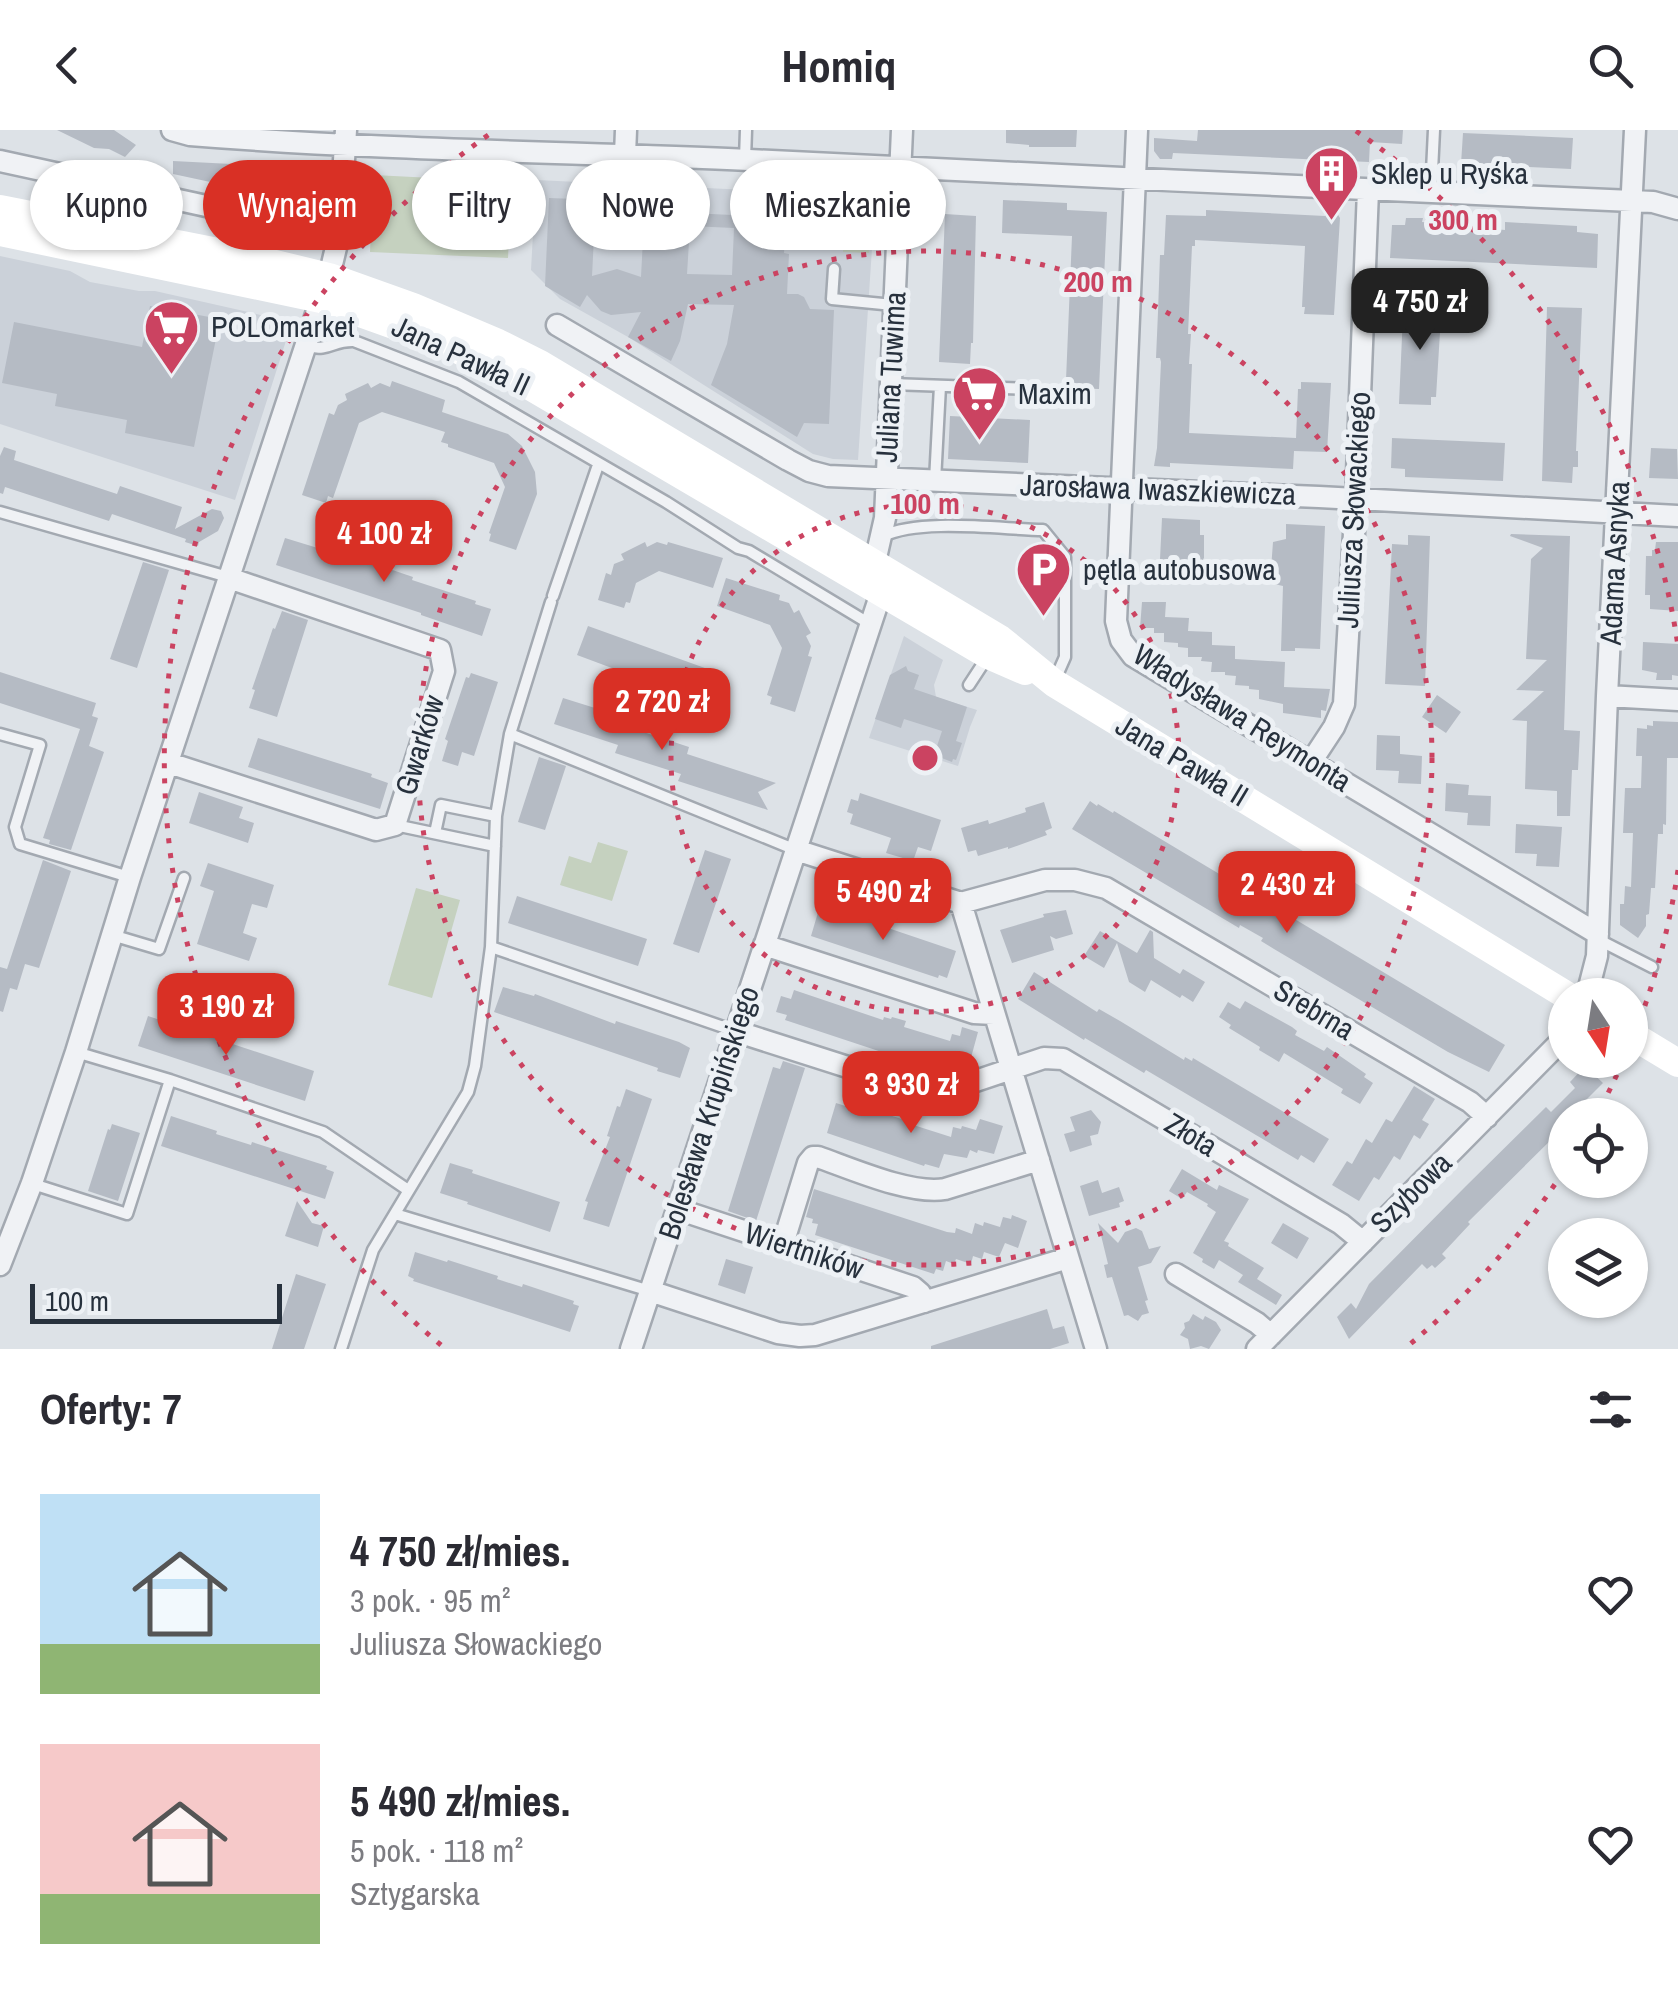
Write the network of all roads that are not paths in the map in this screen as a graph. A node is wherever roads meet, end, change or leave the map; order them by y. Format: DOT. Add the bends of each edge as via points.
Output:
graph roads {
  1 [pos="172,130"];
  2 [pos="626,130"];
  3 [pos="746,130"];
  4 [pos="902,130"];
  5 [pos="1138,130"];
  6 [pos="1434,130"];
  7 [pos="1636,130"];
  8 [pos="285,136"];
  9 [pos="345,138"];
  10 [pos="625,154"];
  11 [pos="744,160"];
  12 [pos="900,160"];
  13 [pos="0,161"];
  14 [pos="946,169"];
  15 [pos="1135,178"];
  16 [pos="1368,190"];
  17 [pos="1431,193"];
  18 [pos="1632,201"];
  19 [pos="203,205"];
  20 [pos="0,209"];
  21 [pos="1678,209"];
  22 [pos="0,232"];
  23 [pos="335,250"];
  24 [pos="896,250"];
  25 [pos="834,269"];
  26 [pos="325,288"];
  27 [pos="894,305"];
  28 [pos="557,325"];
  29 [pos="306,346"];
  30 [pos="891,384"];
  31 [pos="940,386"];
  32 [pos="1032,389"];
  33 [pos="598,468"];
  34 [pos="886,479"];
  35 [pos="935,481"];
  36 [pos="1122,489"];
  37 [pos="1356,499"];
  38 [pos="0,512"];
  39 [pos="1618,513"];
  40 [pos="1678,516"];
  41 [pos="879,549"];
  42 [pos="229,578"];
  43 [pos="878,591"];
  44 [pos="870,624"];
  45 [pos="988,656"];
  46 [pos="1054,683"];
  47 [pos="969,686"];
  48 [pos="1607,696"];
  49 [pos="1678,700"];
  50 [pos="0,734"];
  51 [pos="510,734"];
  52 [pos="1311,762"];
  53 [pos="169,763"];
  54 [pos="496,816"];
  55 [pos="395,825"];
  56 [pos="435,833"];
  57 [pos="494,846"];
  58 [pos="796,850"];
  59 [pos="130,878"];
  60 [pos="184,878"];
  61 [pos="961,904"];
  62 [pos="112,935"];
  63 [pos="1598,937"];
  64 [pos="764,944"];
  65 [pos="491,948"];
  66 [pos="1652,967"];
  67 [pos="1592,978"];
  68 [pos="1548,984"];
  69 [pos="994,1014"];
  70 [pos="736,1031"];
  71 [pos="1648,1045"];
  72 [pos="76,1052"];
  73 [pos="1548,1054"];
  74 [pos="1678,1063"];
  75 [pos="1012,1070"];
  76 [pos="170,1080"];
  77 [pos="1487,1117"];
  78 [pos="1039,1160"];
  79 [pos="32,1183"];
  80 [pos="408,1190"];
  81 [pos="677,1210"];
  82 [pos="395,1214"];
  83 [pos="1363,1242"];
  84 [pos="783,1244"];
  85 [pos="1068,1258"];
  86 [pos="0,1266"];
  87 [pos="1176,1274"];
  88 [pos="650,1291"];
  89 [pos="924,1302"];
  90 [pos="1264,1342"];
  91 [pos="800,1343"];
  92 [pos="341,1349"];
  93 [pos="631,1349"];
  94 [pos="1096,1349"];
  1 -- 8 [label="street"];
  2 -- 10 [label="street"];
  3 -- 11 [label="lane"];
  4 -- 12 [label="street, Juliana Tuwima"];
  5 -- 15 [label="street, Władysława Reymonta"];
  6 -- 17 [label="lane"];
  7 -- 18 [label="street, Adama Asnyka"];
  8 -- 9 [label="street"];
  9 -- 10 [label="street"];
  10 -- 11 [label="street"];
  13 -- 19 [label="street"];
  14 -- 15 [label="street"];
  15 -- 16 [label="street"];
  15 -- 36 [label="street, Władysława Reymonta"];
  16 -- 17 [label="street"];
  16 -- 37 [label="street, Juliusza Słowackiego"];
  17 -- 18 [label="street"];
  18 -- 21 [label="street"];
  18 -- 39 [label="street, Adama Asnyka"];
  20 -- 26 [label="street, Jana Pawła II" via="271,262"];
  22 -- 26 [label="street, Jana Pawła II"];
  23 -- 26 [label="street"];
  24 -- 27 [label="street, Juliana Tuwima"];
  25 -- 27 [label="lane" via="832,299"];
  26 -- 29 [label="street"];
  26 -- 41 [label="street, Jana Pawła II" via="413,306 498,342"];
  26 -- 43 [label="street, Jana Pawła II" via="528,385"];
  27 -- 30 [label="street, Juliana Tuwima"];
  28 -- 34 [label="street, Jarosława Iwaszkiewicza" via="809,471"];
  29 -- 42 [label="street"];
  29 -- 44 [label="lane" via="323,349 354,340 459,382"];
  30 -- 31 [label="lane"];
  30 -- 34 [label="street, Juliana Tuwima"];
  31 -- 32 [label="lane"];
  31 -- 35 [label="lane"];
  33 -- 51 [label="lane"];
  34 -- 35 [label="street, Jarosława Iwaszkiewicza"];
  34 -- 41 [label="street, Juliana Tuwima"];
  35 -- 36 [label="street, Jarosława Iwaszkiewicza"];
  36 -- 37 [label="street, Jarosława Iwaszkiewicza"];
  36 -- 52 [label="street, Władysława Reymonta" via="1116,621 1132,656"];
  37 -- 39 [label="street, Jarosława Iwaszkiewicza"];
  37 -- 52 [label="street, Juliusza Słowackiego" via="1344,704"];
  38 -- 42 [label="lane"];
  39 -- 40 [label="street, Jarosława Iwaszkiewicza"];
  39 -- 48 [label="street, Adama Asnyka"];
  41 -- 43 [label="street"];
  41 -- 46 [label="street, Jana Pawła II"];
  41 -- 46 [label="lane" via="896,530 920,526 1043,530 1064,557 1065,657"];
  42 -- 53 [label="street"];
  42 -- 55 [label="street, Gwarków" via="440,650 444,670"];
  43 -- 44 [label="street, Bolesława Krupińskiego"];
  43 -- 45 [label="street, Jana Pawła II"];
  44 -- 58 [label="street, Bolesława Krupińskiego"];
  45 -- 46 [label="street, Jana Pawła II"];
  45 -- 47 [label="lane"];
  46 -- 68 [label="street, Jana Pawła II"];
  48 -- 49 [label="street"];
  48 -- 63 [label="street, Adama Asnyka"];
  50 -- 59 [label="lane" via="40,745 15,826 20,844"];
  51 -- 54 [label="lane"];
  51 -- 58 [label="lane"];
  52 -- 63 [label="street, Władysława Reymonta"];
  53 -- 55 [label="street, Gwarków" via="376,830"];
  53 -- 59 [label="street"];
  54 -- 56 [label="lane" via="441,804"];
  54 -- 57 [label="lane"];
  55 -- 56 [label="lane"];
  56 -- 57 [label="lane"];
  57 -- 65 [label="lane"];
  58 -- 61 [label="street"];
  58 -- 64 [label="street, Bolesława Krupińskiego"];
  59 -- 62 [label="street"];
  60 -- 62 [label="lane" via="159,949"];
  61 -- 69 [label="street"];
  61 -- 77 [label="street, Srebrna" via="1052,879 1110,890"];
  62 -- 72 [label="street"];
  63 -- 66 [label="lane"];
  63 -- 67 [label="street, Adama Asnyka"];
  64 -- 69 [label="street" via="976,1014"];
  64 -- 70 [label="street, Bolesława Krupińskiego"];
  65 -- 70 [label="lane"];
  65 -- 80 [label="lane" via="468,1092"];
  69 -- 75 [label="street"];
  70 -- 75 [label="street, Złota" via="925,1093"];
  70 -- 81 [label="street, Bolesława Krupińskiego"];
  71 -- 74 [label="street"];
  72 -- 76 [label="lane"];
  72 -- 79 [label="street"];
  73 -- 77 [label="street, Szybowa"];
  75 -- 78 [label="street"];
  75 -- 83 [label="street, Złota" via="1046,1058 1068,1061"];
  76 -- 79 [label="lane" via="126,1214"];
  76 -- 80 [label="lane" via="324,1132"];
  77 -- 83 [label="street, Szybowa"];
  78 -- 84 [label="street" via="930,1190 814,1157"];
  78 -- 85 [label="street"];
  79 -- 86 [label="street"];
  80 -- 82 [label="lane"];
  81 -- 84 [label="street, Wiertników"];
  81 -- 88 [label="street, Bolesława Krupińskiego"];
  82 -- 88 [label="lane"];
  82 -- 92 [label="lane" via="373,1250"];
  83 -- 90 [label="street, Szybowa"];
  84 -- 89 [label="street, Wiertników" via="913,1287"];
  85 -- 89 [label="street, Wiertników"];
  85 -- 94 [label="street"];
  87 -- 90 [label="street" via="1257,1323"];
  88 -- 91 [label="street, Wiertników"];
  88 -- 93 [label="street, Bolesława Krupińskiego"];
  89 -- 91 [label="street, Wiertników"];
}
